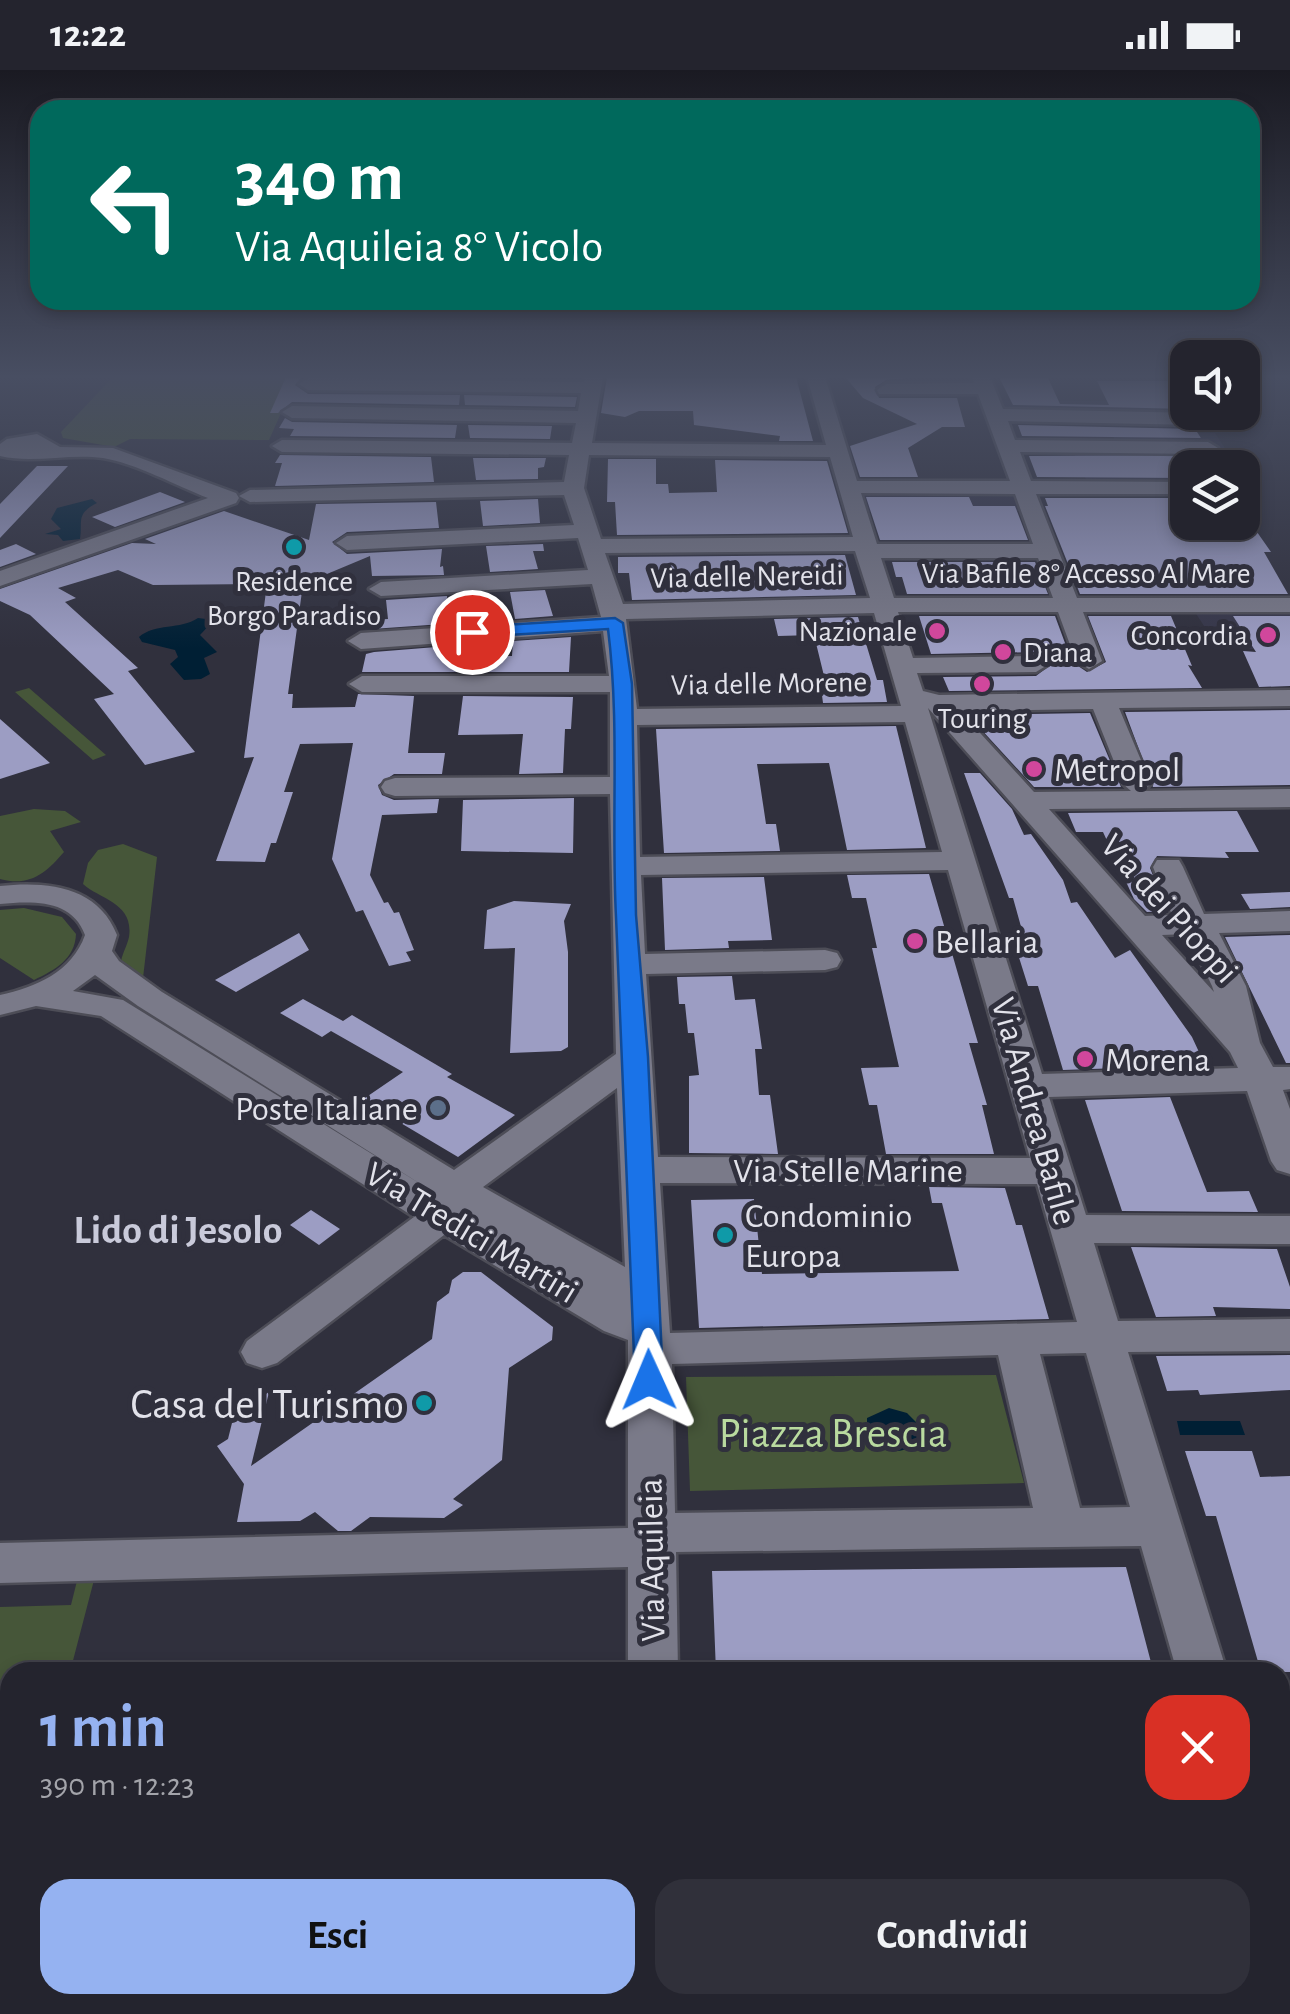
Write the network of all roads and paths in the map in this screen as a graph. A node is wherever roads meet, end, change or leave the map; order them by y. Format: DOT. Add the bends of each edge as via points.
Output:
graph roads {
  1 [pos="151,468"];
  2 [pos="577,468"];
  3 [pos="842,468"];
  4 [pos="1017,468"];
  5 [pos="848,487"];
  6 [pos="1025,487"];
  7 [pos="573,488"];
  8 [pos="1170,488"];
  9 [pos="250,496"];
  10 [pos="854,510"];
  11 [pos="971,510"];
  12 [pos="589,538"];
  13 [pos="348,543"];
  14 [pos="865,548"];
  15 [pos="1048,551"];
  16 [pos="602,576"];
  17 [pos="0,578"];
  18 [pos="382,589"];
  19 [pos="1290,605"];
  20 [pos="883,606"];
  21 [pos="1070,606"];
  22 [pos="1191,606"];
  23 [pos="614,617"];
  24 [pos="1210,635"];
  25 [pos="360,641"];
  26 [pos="1090,661"];
  27 [pos="1036,664"];
  28 [pos="362,684"];
  29 [pos="624,684"];
  30 [pos="917,695"];
  31 [pos="1290,698"];
  32 [pos="1103,700"];
  33 [pos="624,717"];
  34 [pos="1137,784"];
  35 [pos="624,785"];
  36 [pos="396,787"];
  37 [pos="1290,798"];
  38 [pos="1026,801"];
  39 [pos="960,861"];
  40 [pos="626,866"];
  41 [pos="1168,867"];
  42 [pos="1,894"];
  43 [pos="1290,922"];
  44 [pos="1134,926"];
  45 [pos="1196,926"];
  46 [pos="96,951"];
  47 [pos="825,960"];
  48 [pos="630,964"];
  49 [pos="36,996"];
  50 [pos="0,1005"];
  51 [pos="636,1057"];
  52 [pos="1265,1068"];
  53 [pos="1029,1086"];
  54 [pos="1290,1161"];
  55 [pos="641,1170"];
  56 [pos="1054,1171"];
  57 [pos="442,1204"];
  58 [pos="1070,1229"];
  59 [pos="1290,1230"];
  60 [pos="649,1326"];
  61 [pos="1100,1335"];
  62 [pos="1290,1335"];
  63 [pos="1016,1342"];
  64 [pos="262,1352"];
  65 [pos="1061,1526"];
  66 [pos="1160,1526"];
  67 [pos="651,1540"];
  68 [pos="0,1563"];
  69 [pos="653,1662"];
  70 [pos="1199,1662"];
  1 -- 17 [label="street" via="228,498"];
  2 -- 7 [label="street, Via Aquileia"];
  3 -- 5 [label="street, Via Andrea Bafile"];
  4 -- 6 [label="street"];
  5 -- 6 [label="street"];
  5 -- 10 [label="street, Via Andrea Bafile"];
  6 -- 8 [label="street"];
  6 -- 15 [label="street"];
  7 -- 9 [label="street"];
  7 -- 12 [label="street, Via Aquileia"];
  10 -- 11 [label="street"];
  10 -- 14 [label="street, Via Andrea Bafile"];
  12 -- 13 [label="street"];
  12 -- 14 [label="street"];
  12 -- 16 [label="street, Via Aquileia"];
  14 -- 15 [label="street"];
  14 -- 20 [label="street, Via Andrea Bafile"];
  15 -- 21 [label="street"];
  16 -- 18 [label="street"];
  16 -- 23 [label="street, Via Aquileia"];
  19 -- 22 [label="street, Via Bafile 8° Accesso Al Mare"];
  20 -- 21 [label="street, Via Bafile 8° Accesso Al Mare"];
  20 -- 23 [label="street, Via delle Nereidi"];
  20 -- 30 [label="street, Via Andrea Bafile"];
  21 -- 22 [label="street, Via Bafile 8° Accesso Al Mare"];
  21 -- 26 [label="street"];
  22 -- 24 [label="street"];
  23 -- 25 [label="street, Via delle Nereidi"];
  23 -- 29 [label="street, Via Aquileia"];
  27 -- 30 [label="street"];
  28 -- 29 [label="street"];
  29 -- 33 [label="street, Via Aquileia"];
  30 -- 32 [label="street"];
  30 -- 33 [label="street, Via delle Morene"];
  30 -- 38 [label="street, Via dei Pioppi"];
  30 -- 39 [label="street, Via Andrea Bafile"];
  31 -- 32 [label="street"];
  32 -- 34 [label="street"];
  33 -- 35 [label="street, Via Aquileia"];
  35 -- 36 [label="street"];
  35 -- 40 [label="street, Via Aquileia"];
  37 -- 38 [label="street"];
  38 -- 44 [label="street, Via dei Pioppi"];
  39 -- 40 [label="street"];
  39 -- 53 [label="street, Via Andrea Bafile"];
  40 -- 48 [label="street, Via Aquileia"];
  41 -- 45 [label="street"];
  42 -- 46 [label="street" via="49,895 82,905 98,923"];
  43 -- 45 [label="street"];
  44 -- 45 [label="street"];
  44 -- 52 [label="street, Via dei Pioppi"];
  45 -- 52 [label="street"];
  46 -- 49 [label="street" via="68,980"];
  46 -- 57 [label="street, Via Tredici Martiri" via="123,982"];
  47 -- 48 [label="street"];
  48 -- 51 [label="street, Via Aquileia"];
  49 -- 50 [label="street"];
  49 -- 57 [label="street, Via Tredici Martiri" via="111,1007"];
  51 -- 55 [label="street, Via Aquileia"];
  51 -- 57 [label="street"];
  52 -- 53 [label="street"];
  52 -- 54 [label="street, Via dei Pioppi"];
  53 -- 56 [label="street, Via Andrea Bafile"];
  55 -- 56 [label="street, Via Stelle Marine"];
  55 -- 60 [label="street, Via Aquileia"];
  56 -- 58 [label="street, Via Andrea Bafile"];
  57 -- 60 [label="street, Via Tredici Martiri" via="619,1320"];
  57 -- 64 [label="street"];
  58 -- 59 [label="street"];
  58 -- 61 [label="street, Via Andrea Bafile"];
  60 -- 63 [label="street"];
  60 -- 67 [label="street, Via Aquileia"];
  61 -- 62 [label="street"];
  61 -- 63 [label="street"];
  61 -- 66 [label="street, Via Andrea Bafile"];
  63 -- 65 [label="street"];
  65 -- 66 [label="street"];
  65 -- 67 [label="street"];
  66 -- 70 [label="street, Via Andrea Bafile"];
  67 -- 68 [label="street"];
  67 -- 69 [label="street, Via Aquileia"];
}
